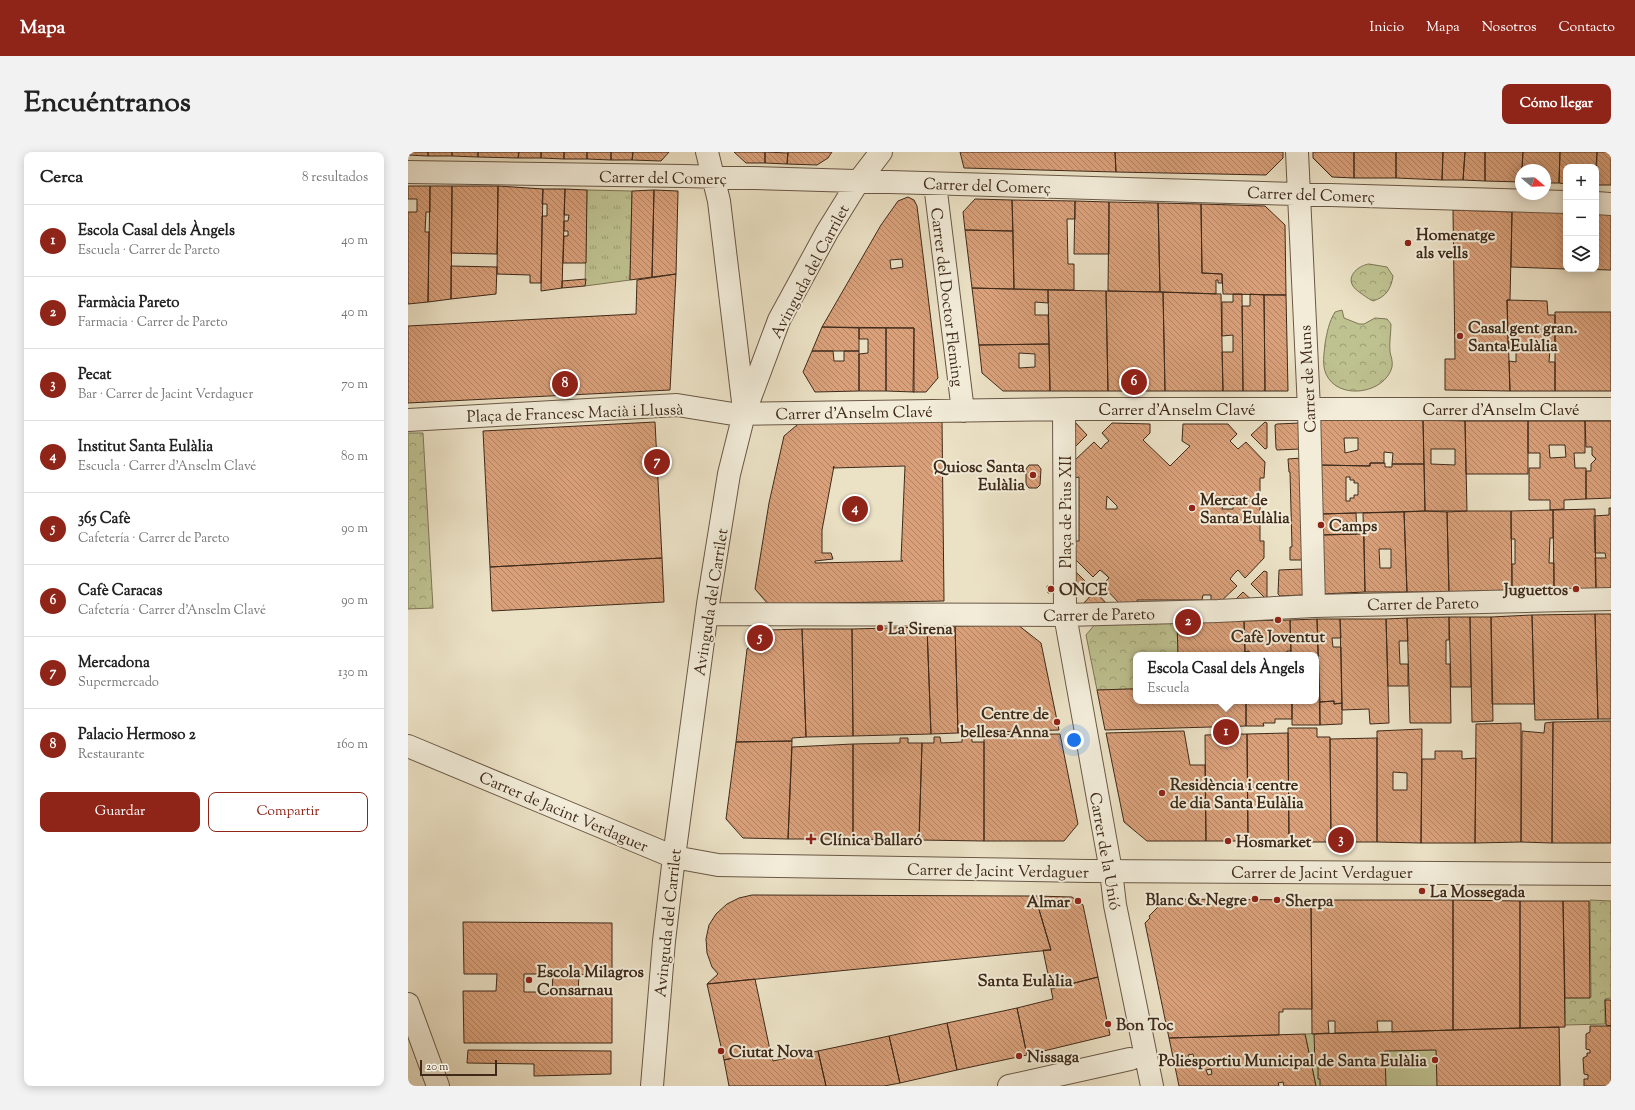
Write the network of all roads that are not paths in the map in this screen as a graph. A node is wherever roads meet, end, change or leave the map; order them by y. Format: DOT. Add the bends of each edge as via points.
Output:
graph roads {
  1 [pos="706,152"];
  2 [pos="880,152"];
  3 [pos="1297,152"];
  4 [pos="408,172"];
  5 [pos="712,178"];
  6 [pos="858,182"];
  7 [pos="934,184"];
  8 [pos="1298,193"];
  9 [pos="1563,202"];
  10 [pos="1599,203"];
  11 [pos="1611,204"];
  12 [pos="1064,409"];
  13 [pos="1309,409"];
  14 [pos="1611,409"];
  15 [pos="963,411"];
  16 [pos="744,414"];
  17 [pos="408,420"];
  18 [pos="1611,599"];
  19 [pos="1314,606"];
  20 [pos="706,614"];
  21 [pos="1065,615"];
  22 [pos="408,746"];
  23 [pos="674,857"];
  24 [pos="1111,871"];
  25 [pos="1611,874"];
  26 [pos="408,1004"];
  27 [pos="1130,1059"];
  28 [pos="1060,1080"];
  29 [pos="438,1086"];
  30 [pos="652,1086"];
  31 [pos="1009,1086"];
  32 [pos="1152,1086"];
  1 -- 5 [label="street"];
  2 -- 6 [label="street, Avinguda del Carrilet"];
  3 -- 8 [label="street, Carrer de Muns"];
  4 -- 5 [label="street, Carrer del Comerç"];
  5 -- 6 [label="street, Carrer del Comerç"];
  5 -- 16 [label="street" via="719,201"];
  6 -- 7 [label="street, Carrer del Comerç"];
  6 -- 16 [label="street, Avinguda del Carrilet" via="827,232 779,320"];
  7 -- 8 [label="street, Carrer del Comerç"];
  7 -- 15 [label="street, Carrer del Doctor Fleming"];
  8 -- 9 [label="street, Carrer del Comerç"];
  8 -- 13 [label="street, Carrer de Muns"];
  10 -- 11 [label="street"];
  12 -- 13 [label="street, Carrer d'Anselm Clavé"];
  12 -- 15 [label="street, Carrer d'Anselm Clavé"];
  12 -- 21 [label="street, Plaça de Pius XII"];
  13 -- 14 [label="street, Carrer d'Anselm Clavé"];
  13 -- 19 [label="street, Carrer de Muns"];
  15 -- 16 [label="street, Carrer d'Anselm Clavé"];
  16 -- 17 [label="street, Plaça de Francesc Macià i Llussà" via="677,405"];
  16 -- 20 [label="street, Avinguda del Carrilet" via="729,474"];
  18 -- 19 [label="street, Carrer de Pareto"];
  19 -- 21 [label="street, Carrer de Pareto"];
  20 -- 21 [label="street, Carrer de Pareto"];
  20 -- 23 [label="street, Avinguda del Carrilet"];
  21 -- 24 [label="street, Carrer de la Unió"];
  22 -- 23 [label="street, Carrer de Jacint Verdaguer"];
  23 -- 24 [label="street, Carrer de Jacint Verdaguer" via="718,865"];
  23 -- 30 [label="street, Avinguda del Carrilet"];
  24 -- 25 [label="street, Carrer de Jacint Verdaguer"];
  24 -- 32 [label="street, Carrer de la Unió" via="1115,905"];
  26 -- 29 [label="street"];
  27 -- 28 [label="street"];
  28 -- 31 [label="street"];
}
